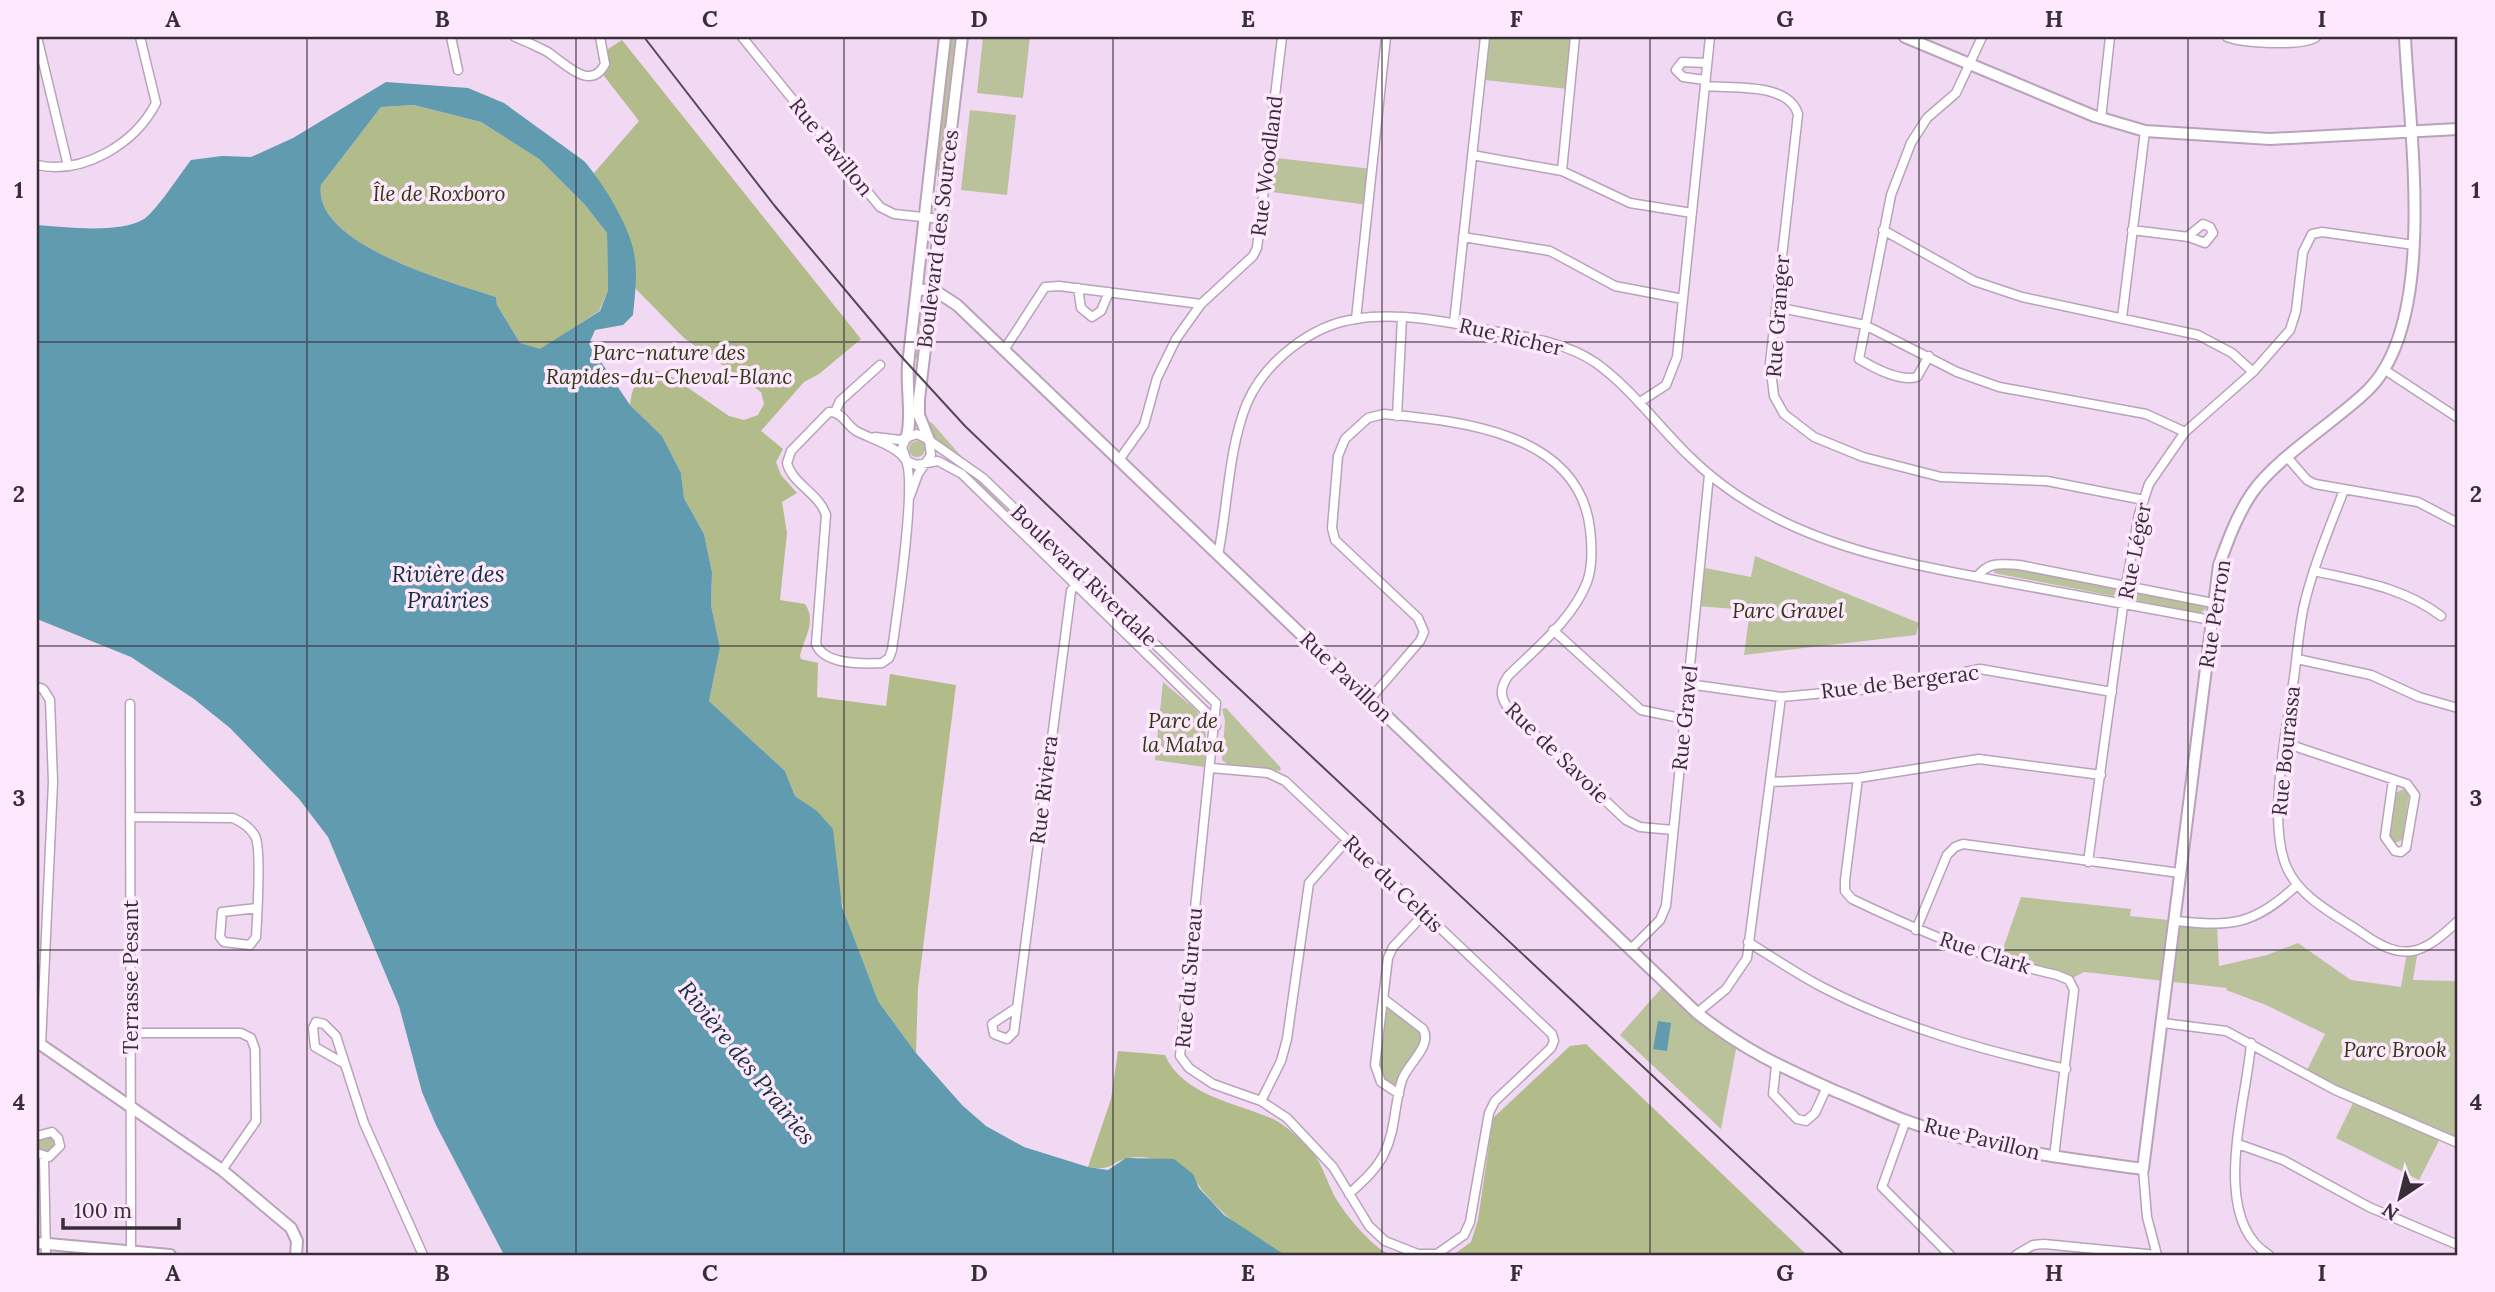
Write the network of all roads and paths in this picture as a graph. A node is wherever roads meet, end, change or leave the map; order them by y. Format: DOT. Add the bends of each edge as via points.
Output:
graph roads {
  1 [pos="37,37"];
  2 [pos="140,37"];
  3 [pos="451,37"];
  4 [pos="515,37"];
  5 [pos="600,37"];
  6 [pos="742,37"];
  7 [pos="945,37"];
  8 [pos="962,37"];
  9 [pos="1282,37"];
  10 [pos="1386,37"];
  11 [pos="1485,37"];
  12 [pos="1575,37"];
  13 [pos="1710,37"];
  14 [pos="1905,37"];
  15 [pos="1982,37"];
  16 [pos="2110,37"];
  17 [pos="2227,37"];
  18 [pos="2316,37"];
  19 [pos="2405,37"];
  20 [pos="1707,63"];
  21 [pos="1969,65"];
  22 [pos="458,70"];
  23 [pos="1705,83"];
  24 [pos="2101,119"];
  25 [pos="2458,129"];
  26 [pos="2145,131"];
  27 [pos="2409,131"];
  28 [pos="1472,155"];
  29 [pos="37,165"];
  30 [pos="68,166"];
  31 [pos="1562,171"];
  32 [pos="1692,213"];
  33 [pos="925,217"];
  34 [pos="942,219"];
  35 [pos="1883,230"];
  36 [pos="2132,230"];
  37 [pos="1463,237"];
  38 [pos="2187,237"];
  39 [pos="2414,245"];
  40 [pos="1078,288"];
  41 [pos="918,289"];
  42 [pos="933,291"];
  43 [pos="1109,292"];
  44 [pos="1683,299"];
  45 [pos="1201,304"];
  46 [pos="1776,307"];
  47 [pos="1356,318"];
  48 [pos="1402,318"];
  49 [pos="2122,318"];
  50 [pos="1454,323"];
  51 [pos="1865,325"];
  52 [pos="1004,350"];
  53 [pos="1929,356"];
  54 [pos="880,365"];
  55 [pos="2385,370"];
  56 [pos="2253,372"];
  57 [pos="1640,402"];
  58 [pos="835,412"];
  59 [pos="1397,416"];
  60 [pos="2458,418"];
  61 [pos="2185,432"];
  62 [pos="866,435"];
  63 [pos="906,438"];
  64 [pos="929,440"];
  65 [pos="905,458"];
  66 [pos="2288,458"];
  67 [pos="1119,460"];
  68 [pos="926,462"];
  69 [pos="1709,475"];
  70 [pos="2344,490"];
  71 [pos="909,499"];
  72 [pos="2144,500"];
  73 [pos="2458,523"];
  74 [pos="1218,555"];
  75 [pos="2314,571"];
  76 [pos="1081,575"];
  77 [pos="1978,577"];
  78 [pos="1073,584"];
  79 [pos="2126,584"];
  80 [pos="2213,603"];
  81 [pos="2124,604"];
  82 [pos="2441,616"];
  83 [pos="2211,620"];
  84 [pos="1553,630"];
  85 [pos="2297,659"];
  86 [pos="1688,684"];
  87 [pos="37,687"];
  88 [pos="2112,692"];
  89 [pos="1781,697"];
  90 [pos="1370,699"];
  91 [pos="130,704"];
  92 [pos="2458,708"];
  93 [pos="1685,719"];
  94 [pos="1216,726"];
  95 [pos="2285,743"];
  96 [pos="1211,768"];
  97 [pos="2101,775"];
  98 [pos="1858,778"];
  99 [pos="2393,780"];
  100 [pos="1770,782"];
  101 [pos="130,817"];
  102 [pos="1674,830"];
  103 [pos="1347,840"];
  104 [pos="2088,862"];
  105 [pos="2180,873"];
  106 [pos="2297,886"];
  107 [pos="257,908"];
  108 [pos="1424,914"];
  109 [pos="2176,921"];
  110 [pos="2457,924"];
  111 [pos="1916,930"];
  112 [pos="1748,942"];
  113 [pos="1631,949"];
  114 [pos="1384,999"];
  115 [pos="1016,1008"];
  116 [pos="1697,1013"];
  117 [pos="2163,1023"];
  118 [pos="131,1033"];
  119 [pos="1553,1041"];
  120 [pos="2251,1042"];
  121 [pos="39,1044"];
  122 [pos="345,1064"];
  123 [pos="1776,1066"];
  124 [pos="2066,1069"];
  125 [pos="1826,1087"];
  126 [pos="1399,1094"];
  127 [pos="1261,1101"];
  128 [pos="131,1107"];
  129 [pos="1906,1121"];
  130 [pos="37,1136"];
  131 [pos="2458,1143"];
  132 [pos="2238,1144"];
  133 [pos="41,1155"];
  134 [pos="2054,1157"];
  135 [pos="2143,1169"];
  136 [pos="222,1170"];
  137 [pos="1349,1194"];
  138 [pos="2458,1245"];
  139 [pos="43,1247"];
  140 [pos="131,1251"];
  141 [pos="170,1255"];
  142 [pos="296,1255"];
  143 [pos="423,1255"];
  144 [pos="1950,1255"];
  145 [pos="2016,1255"];
  146 [pos="2157,1255"];
  147 [pos="2269,1255"];
  1 -- 30 [label="street"];
  2 -- 30 [label="street" via="156,103 149,117 103,155"];
  3 -- 22 [label="street"];
  4 -- 5 [label="street" via="582,76 592,77 606,64"];
  6 -- 33 [label="street, Rue Pavillon" via="880,207 894,214"];
  7 -- 33 [label="street, Boulevard des Sources"];
  8 -- 34 [label="street, Boulevard des Sources"];
  9 -- 45 [label="street, Rue Woodland" via="1257,248"];
  10 -- 47 [label="street"];
  11 -- 28 [label="street"];
  12 -- 31 [label="street"];
  13 -- 20 [label="street"];
  14 -- 21 [label="street"];
  15 -- 21 [label="street"];
  16 -- 24 [label="street"];
  17 -- 18 [label="street" via="2282,43"];
  19 -- 27 [label="street, Rue Perron"];
  20 -- 23 [label="street"];
  20 -- 23 [label="street" via="1682,62 1675,70"];
  21 -- 24 [label="street"];
  21 -- 35 [label="street" via="1956,93 1927,118 1911,143"];
  23 -- 32 [label="street"];
  23 -- 46 [label="street, Rue Granger" via="1780,93 1795,103 1798,114"];
  24 -- 26 [label="street"];
  25 -- 27 [label="street"];
  26 -- 27 [label="street" via="2261,139"];
  26 -- 36 [label="street"];
  27 -- 39 [label="street, Rue Perron"];
  28 -- 31 [label="street"];
  28 -- 37 [label="street"];
  29 -- 30 [label="street"];
  31 -- 32 [label="street" via="1630,203"];
  32 -- 44 [label="street"];
  33 -- 34 [label="street, Rue Pavillon"];
  33 -- 41 [label="street, Boulevard des Sources"];
  34 -- 42 [label="street, Boulevard des Sources"];
  35 -- 49 [label="street" via="1974,281"];
  35 -- 51 [label="street"];
  36 -- 38 [label="street"];
  36 -- 49 [label="street"];
  37 -- 44 [label="street" via="1550,251 1615,286"];
  37 -- 50 [label="street"];
  39 -- 55 [label="street, Rue Perron" via="2404,322"];
  39 -- 56 [label="street, Rue Léger" via="2312,234 2303,252 2290,330"];
  40 -- 43 [label="street"];
  40 -- 43 [label="street" via="1081,308 1092,317 1101,311"];
  40 -- 52 [label="street" via="1045,287"];
  41 -- 42 [label="street, Rue Pavillon"];
  41 -- 63 [label="street, Boulevard des Sources" via="907,379 910,426"];
  42 -- 52 [label="street, Rue Pavillon" via="949,299"];
  42 -- 64 [label="street, Boulevard des Sources" via="919,405"];
  43 -- 45 [label="street"];
  44 -- 57 [label="street" via="1672,374 1666,385"];
  45 -- 67 [label="street, Rue Woodland" via="1157,378 1140,432"];
  46 -- 51 [label="street"];
  46 -- 72 [label="street, Rue Granger" via="1770,363 1774,396 1783,414 1814,437 1863,457 1941,477 2047,481"];
  47 -- 48 [label="street, Rue Richer"];
  47 -- 74 [label="street, Rue Richer" via="1304,339 1281,357 1247,403"];
  48 -- 50 [label="street, Rue Richer"];
  48 -- 59 [label="street"];
  49 -- 56 [label="street" via="2206,338"];
  50 -- 57 [label="street, Rue Richer" via="1563,346 1596,363"];
  51 -- 53 [label="street"];
  51 -- 53 [label="street" via="1859,359 1873,367 1910,379 1917,377"];
  52 -- 67 [label="street, Rue Pavillon"];
  53 -- 61 [label="street" via="1999,387 2146,414"];
  54 -- 58 [label="street" via="841,400"];
  55 -- 60 [label="street"];
  55 -- 66 [label="street, Rue Perron"];
  56 -- 61 [label="street, Rue Léger"];
  57 -- 69 [label="street, Rue Richer"];
  58 -- 62 [label="street"];
  58 -- 71 [label="street" via="821,417 787,459 789,471 826,515 816,644 828,658 888,660"];
  59 -- 84 [label="street, Rue de Savoie" via="1513,437 1556,463 1570,479 1589,520 1592,560 1587,583"];
  59 -- 90 [label="street, Rue de Savoie" via="1368,418 1345,439 1338,456 1332,513 1335,540 1423,626 1420,641"];
  61 -- 72 [label="street, Rue Léger" via="2149,484"];
  62 -- 63 [label="street"];
  62 -- 65 [label="street"];
  63 -- 64 [label="street" via="917,434"];
  63 -- 65 [label="street"];
  64 -- 68 [label="street" via="932,453"];
  64 -- 76 [label="street, Boulevard Riverdale" via="976,472"];
  65 -- 68 [label="street" via="916,465"];
  65 -- 71 [label="street"];
  66 -- 70 [label="street" via="2307,480"];
  66 -- 80 [label="street, Rue Perron" via="2253,491 2230,533"];
  67 -- 74 [label="street, Rue Pavillon"];
  68 -- 71 [label="street"];
  68 -- 78 [label="street, Boulevard Riverdale" via="941,462 959,471"];
  69 -- 77 [label="street, Rue Richer" via="1783,521 1812,533 1925,568"];
  69 -- 86 [label="street, Rue Gravel"];
  70 -- 73 [label="street" via="2418,502"];
  70 -- 75 [label="street, Rue Bourassa"];
  72 -- 79 [label="street, Rue Léger"];
  74 -- 90 [label="street, Rue Pavillon"];
  75 -- 82 [label="street" via="2395,589"];
  75 -- 85 [label="street, Rue Bourassa"];
  76 -- 78 [label="street"];
  76 -- 94 [label="street, Boulevard Riverdale" via="1216,703"];
  77 -- 79 [label="street" via="1993,564"];
  77 -- 81 [label="street, Rue Richer"];
  78 -- 94 [label="street, Boulevard Riverdale"];
  78 -- 115 [label="street, Rue Riviera"];
  79 -- 80 [label="street"];
  79 -- 81 [label="street, Rue Léger"];
  80 -- 83 [label="street, Rue Perron"];
  81 -- 83 [label="street, Rue Richer"];
  81 -- 88 [label="street, Rue Léger"];
  83 -- 105 [label="street, Rue Perron"];
  84 -- 93 [label="street" via="1641,710"];
  84 -- 102 [label="street, Rue de Savoie" via="1508,676 1501,698 1626,820 1640,827"];
  85 -- 92 [label="street" via="2371,676"];
  85 -- 95 [label="street, Rue Bourassa"];
  86 -- 89 [label="street, Rue de Bergerac"];
  86 -- 93 [label="street, Rue Gravel"];
  87 -- 121 [label="street" via="50,700 53,782"];
  88 -- 89 [label="street, Rue de Bergerac" via="1980,669 1891,687"];
  88 -- 97 [label="street, Rue Léger"];
  89 -- 100 [label="street"];
  90 -- 113 [label="street, Rue Pavillon"];
  91 -- 101 [label="street, Terrasse Pesant"];
  93 -- 102 [label="street, Rue Gravel"];
  94 -- 96 [label="street, Boulevard Riverdale"];
  95 -- 99 [label="street"];
  95 -- 106 [label="street, Rue Bourassa" via="2279,849"];
  96 -- 103 [label="street, Rue du Celtis" via="1279,777"];
  96 -- 127 [label="street, Rue du Sureau" via="1180,1056 1189,1069 1213,1084"];
  97 -- 98 [label="street" via="1979,759"];
  97 -- 104 [label="street, Rue Léger"];
  98 -- 100 [label="street"];
  98 -- 111 [label="street, Rue Clark" via="1845,891 1852,899"];
  99 -- 99 [label="street" via="2385,837 2395,851 2402,852 2414,795 2412,788"];
  100 -- 112 [label="street"];
  101 -- 107 [label="street" via="233,818 244,823 257,842"];
  101 -- 118 [label="street, Terrasse Pesant"];
  102 -- 113 [label="street, Rue Gravel" via="1666,906 1660,920"];
  103 -- 108 [label="street, Rue du Celtis"];
  103 -- 127 [label="street" via="1308,883 1287,1039"];
  104 -- 105 [label="street"];
  104 -- 111 [label="street" via="1963,844 1955,847 1947,855"];
  105 -- 109 [label="street, Rue Perron"];
  106 -- 109 [label="street" via="2251,919 2217,925"];
  106 -- 110 [label="street, Rue Bourassa" via="2385,949 2407,953"];
  107 -- 107 [label="street" via="255,942 224,942 220,937 222,912"];
  108 -- 114 [label="street" via="1393,947"];
  108 -- 119 [label="street, Rue du Celtis" via="1552,1034"];
  109 -- 117 [label="street, Rue Perron"];
  111 -- 124 [label="street, Rue Clark" via="2069,980 2074,990"];
  112 -- 116 [label="street" via="1747,958 1739,973"];
  112 -- 124 [label="street" via="1822,987 1885,1016 1945,1039"];
  113 -- 116 [label="street, Rue Pavillon"];
  114 -- 126 [label="street" via="1376,1074"];
  114 -- 126 [label="street" via="1427,1036 1409,1065"];
  116 -- 123 [label="street, Rue Pavillon"];
  117 -- 120 [label="street" via="2226,1031"];
  117 -- 135 [label="street, Rue Perron"];
  118 -- 128 [label="street, Terrasse Pesant"];
  118 -- 136 [label="street" via="241,1033 251,1038 256,1121"];
  119 -- 137 [label="street, Rue du Sureau" via="1489,1112 1470,1222 1457,1243 1430,1255 1397,1247 1369,1227"];
  120 -- 131 [label="street" via="2335,1090"];
  120 -- 132 [label="street"];
  121 -- 128 [label="street"];
  122 -- 122 [label="street" via="337,1036 316,1022 315,1047"];
  122 -- 143 [label="street" via="364,1123"];
  123 -- 125 [label="street, Rue Pavillon"];
  123 -- 125 [label="street" via="1773,1094 1797,1119 1806,1121 1815,1113"];
  124 -- 134 [label="street, Rue Clark"];
  125 -- 129 [label="street, Rue Pavillon"];
  126 -- 137 [label="street" via="1385,1153"];
  127 -- 137 [label="street, Rue du Sureau" via="1310,1140"];
  128 -- 136 [label="street"];
  128 -- 140 [label="street, Terrasse Pesant"];
  129 -- 134 [label="street, Rue Pavillon"];
  129 -- 144 [label="street" via="1882,1187"];
  130 -- 133 [label="street" via="52,1132 60,1142 56,1154"];
  132 -- 138 [label="street" via="2283,1160 2369,1207"];
  132 -- 147 [label="street" via="2234,1184 2239,1212 2246,1233"];
  133 -- 139 [label="street"];
  134 -- 135 [label="street, Rue Pavillon"];
  135 -- 146 [label="street, Rue Perron" via="2147,1217"];
  136 -- 142 [label="street" via="291,1228 297,1241"];
  139 -- 140 [label="street"];
  140 -- 141 [label="street"];
  145 -- 146 [label="street" via="2044,1244"];
}
